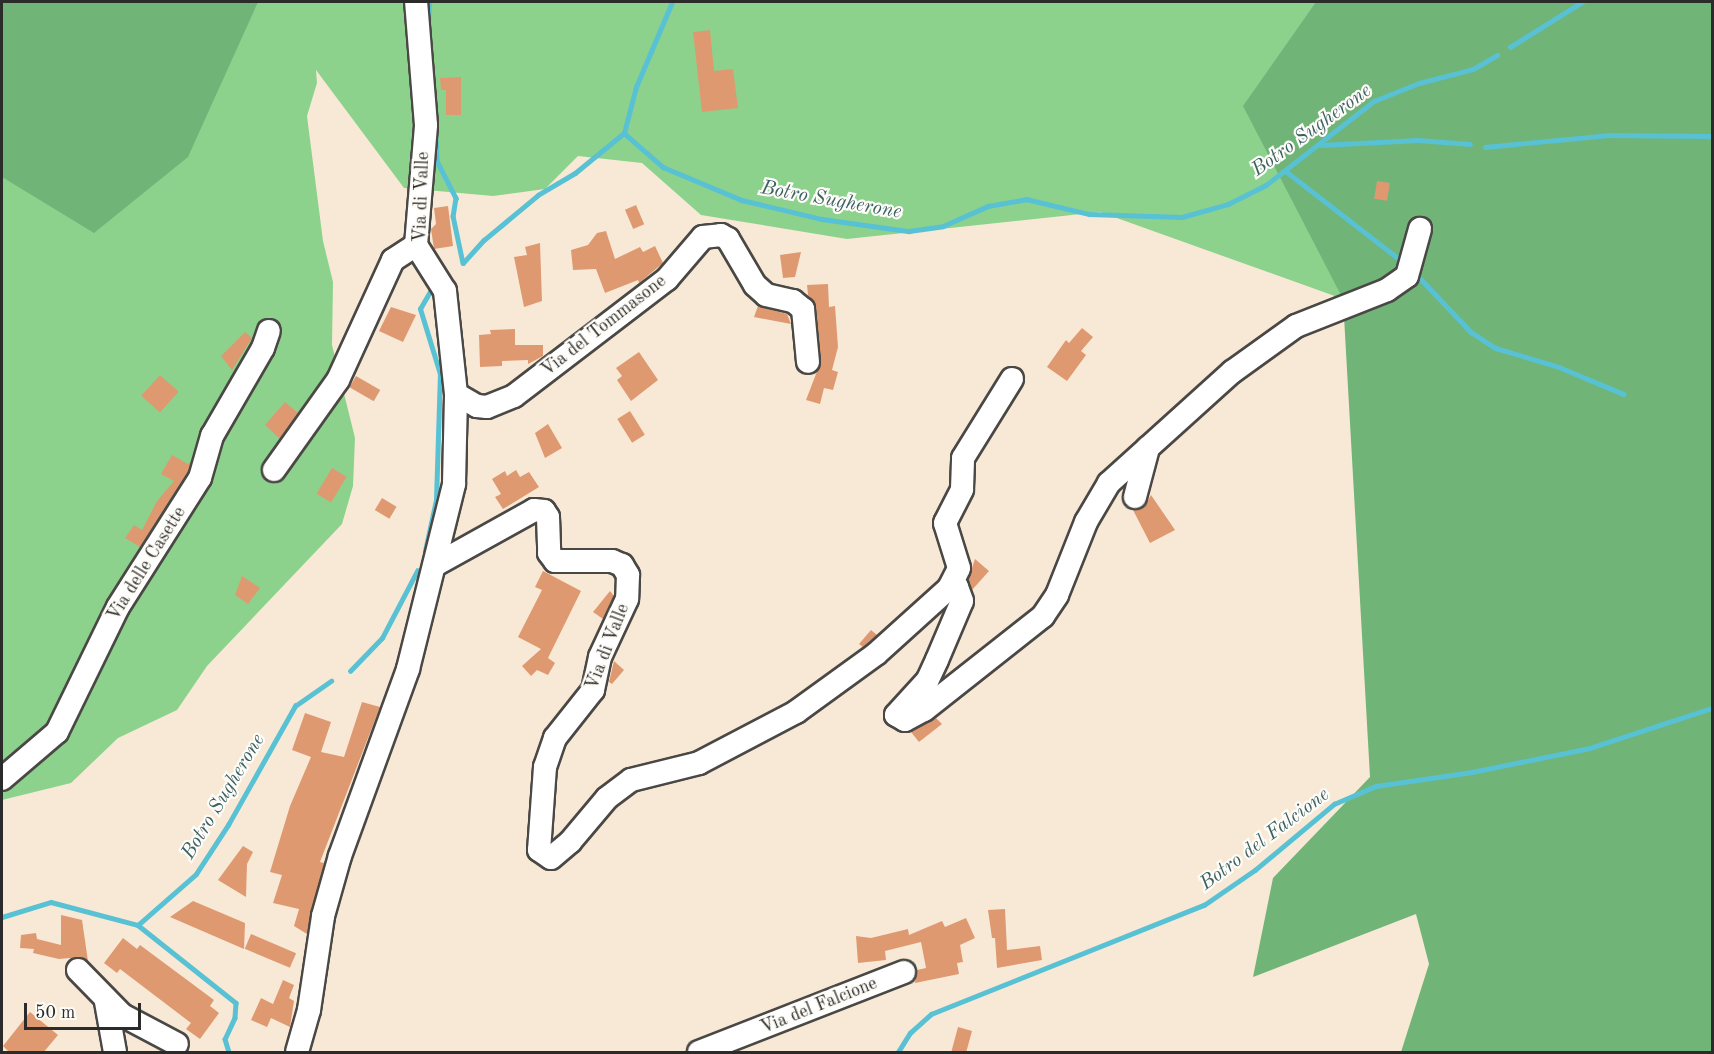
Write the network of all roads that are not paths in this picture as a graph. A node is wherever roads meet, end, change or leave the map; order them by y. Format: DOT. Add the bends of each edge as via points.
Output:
graph roads {
  1 [pos="416,2"];
  2 [pos="1420,229"];
  3 [pos="416,245"];
  4 [pos="269,331"];
  5 [pos="808,362"];
  6 [pos="1012,379"];
  7 [pos="456,394"];
  8 [pos="1148,448"];
  9 [pos="274,470"];
  10 [pos="1135,497"];
  11 [pos="437,564"];
  12 [pos="949,588"];
  13 [pos="2,780"];
  14 [pos="78,970"];
  15 [pos="904,972"];
  16 [pos="106,1002"];
  17 [pos="177,1044"];
  18 [pos="115,1053"];
  19 [pos="297,1053"];
  20 [pos="699,1053"];
  1 -- 3 [label="street, Via di Valle" via="426,125"];
  2 -- 8 [label="street" via="1407,276 1387,290 1296,326 1232,372"];
  3 -- 7 [label="street, Via di Valle" via="445,291"];
  3 -- 9 [label="street" via="393,260 338,380"];
  4 -- 13 [label="street, Via delle Casette" via="212,436 200,478 118,607 57,732"];
  5 -- 7 [label="street, Via del Tommasone" via="803,309 793,301 766,295 755,285 728,239 721,235 703,237 667,279 514,396 487,407"];
  6 -- 12 [label="street" via="963,458 962,489 945,523 959,567"];
  7 -- 11 [label="street, Via di Valle" via="454,484"];
  8 -- 10 [label="street"];
  8 -- 12 [label="street" via="1109,483 1086,522 1057,595 1043,616 924,710 900,719 897,712 927,681 958,615 961,593 957,587"];
  11 -- 12 [label="street, Via di Valle" via="534,510 544,511 548,517 549,553 555,561 612,561 622,565 628,575 627,599 600,657 593,690 555,738 545,767 539,850 551,858 565,848 607,798 631,780 699,763 796,712 868,660"];
  11 -- 19 [label="street, Via di Valle" via="408,669 334,876"];
  14 -- 16 [label="street"];
  15 -- 20 [label="street, Via del Falcione"];
  16 -- 17 [label="street" via="134,1023"];
  16 -- 18 [label="street"];
}
